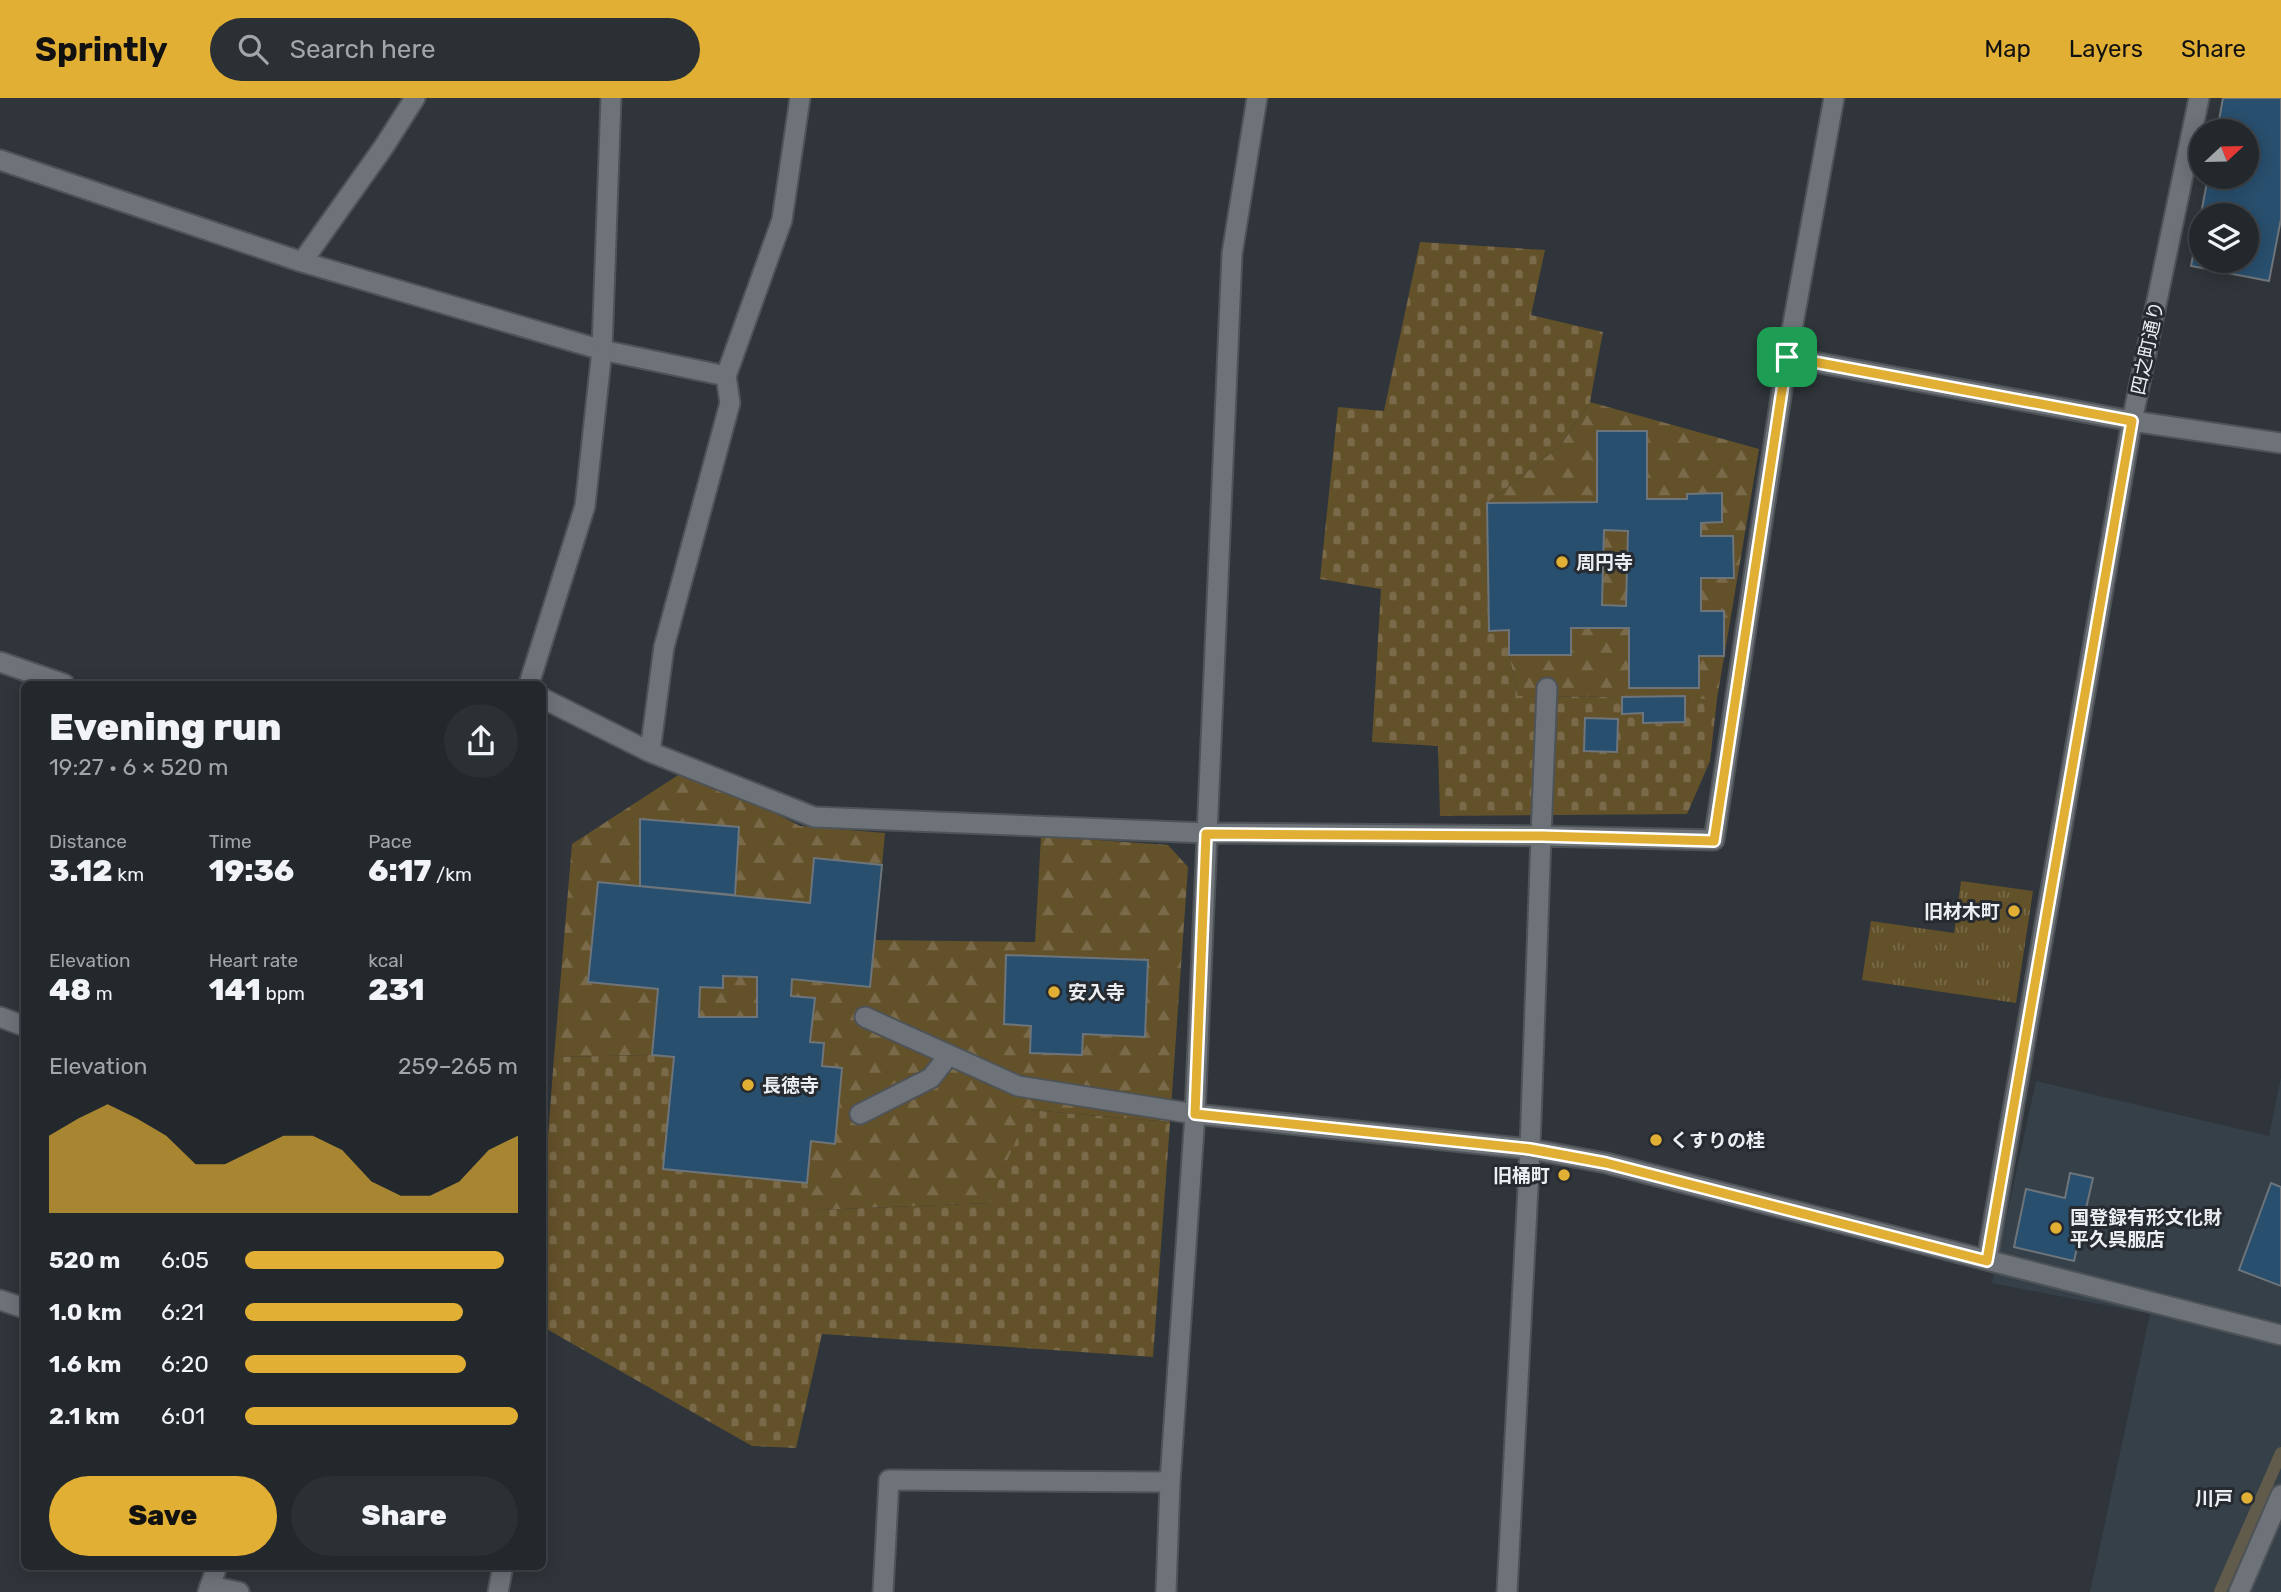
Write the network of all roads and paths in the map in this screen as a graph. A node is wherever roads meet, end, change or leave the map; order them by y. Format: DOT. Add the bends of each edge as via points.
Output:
graph roads {
  1 [pos="415,98"];
  2 [pos="611,98"];
  3 [pos="800,98"];
  4 [pos="1257,98"];
  5 [pos="1834,98"];
  6 [pos="2199,98"];
  7 [pos="0,160"];
  8 [pos="302,262"];
  9 [pos="602,350"];
  10 [pos="1787,357"];
  11 [pos="726,376"];
  12 [pos="2132,421"];
  13 [pos="2281,443"];
  14 [pos="0,662"];
  15 [pos="55,681"];
  16 [pos="529,681"];
  17 [pos="1547,688"];
  18 [pos="546,700"];
  19 [pos="650,752"];
  20 [pos="1206,834"];
  21 [pos="1541,836"];
  22 [pos="0,1017"];
  23 [pos="864,1017"];
  24 [pos="21,1025"];
  25 [pos="949,1055"];
  26 [pos="860,1114"];
  27 [pos="1195,1114"];
  28 [pos="1530,1149"];
  29 [pos="1987,1261"];
  30 [pos="0,1300"];
  31 [pos="21,1307"];
  32 [pos="2281,1335"];
  33 [pos="1170,1482"];
  34 [pos="2281,1495"];
  35 [pos="216,1570"];
  36 [pos="502,1570"];
  37 [pos="209,1589"];
  38 [pos="239,1592"];
  39 [pos="498,1592"];
  40 [pos="883,1592"];
  41 [pos="1166,1592"];
  42 [pos="1507,1592"];
  43 [pos="2239,1592"];
  1 -- 8 [label="street"];
  2 -- 9 [label="street"];
  3 -- 11 [label="street" via="782,220"];
  4 -- 20 [label="street" via="1232,254"];
  5 -- 10 [label="street"];
  6 -- 12 [label="street, 四之町通り"];
  7 -- 8 [label="street"];
  8 -- 9 [label="street"];
  9 -- 11 [label="street"];
  9 -- 16 [label="street" via="584,506"];
  10 -- 12 [label="street"];
  10 -- 21 [label="street" via="1714,841"];
  11 -- 19 [label="street" via="730,403 664,647"];
  12 -- 13 [label="street"];
  12 -- 29 [label="street, 四之町通り"];
  14 -- 15 [label="street"];
  17 -- 21 [label="street"];
  18 -- 19 [label="street"];
  19 -- 20 [label="street" via="814,817"];
  20 -- 21 [label="street"];
  20 -- 27 [label="street"];
  21 -- 28 [label="street"];
  22 -- 24 [label="street"];
  23 -- 25 [label="street"];
  25 -- 26 [label="street" via="931,1078"];
  25 -- 27 [label="street" via="1018,1086"];
  27 -- 28 [label="street"];
  27 -- 33 [label="street"];
  28 -- 29 [label="street" via="1606,1163"];
  28 -- 42 [label="street"];
  29 -- 32 [label="street"];
  30 -- 31 [label="street"];
  33 -- 40 [label="street" via="889,1480"];
  33 -- 41 [label="street"];
  34 -- 43 [label="street"];
  35 -- 37 [label="street"];
  36 -- 39 [label="street"];
  37 -- 38 [label="street"];
}
